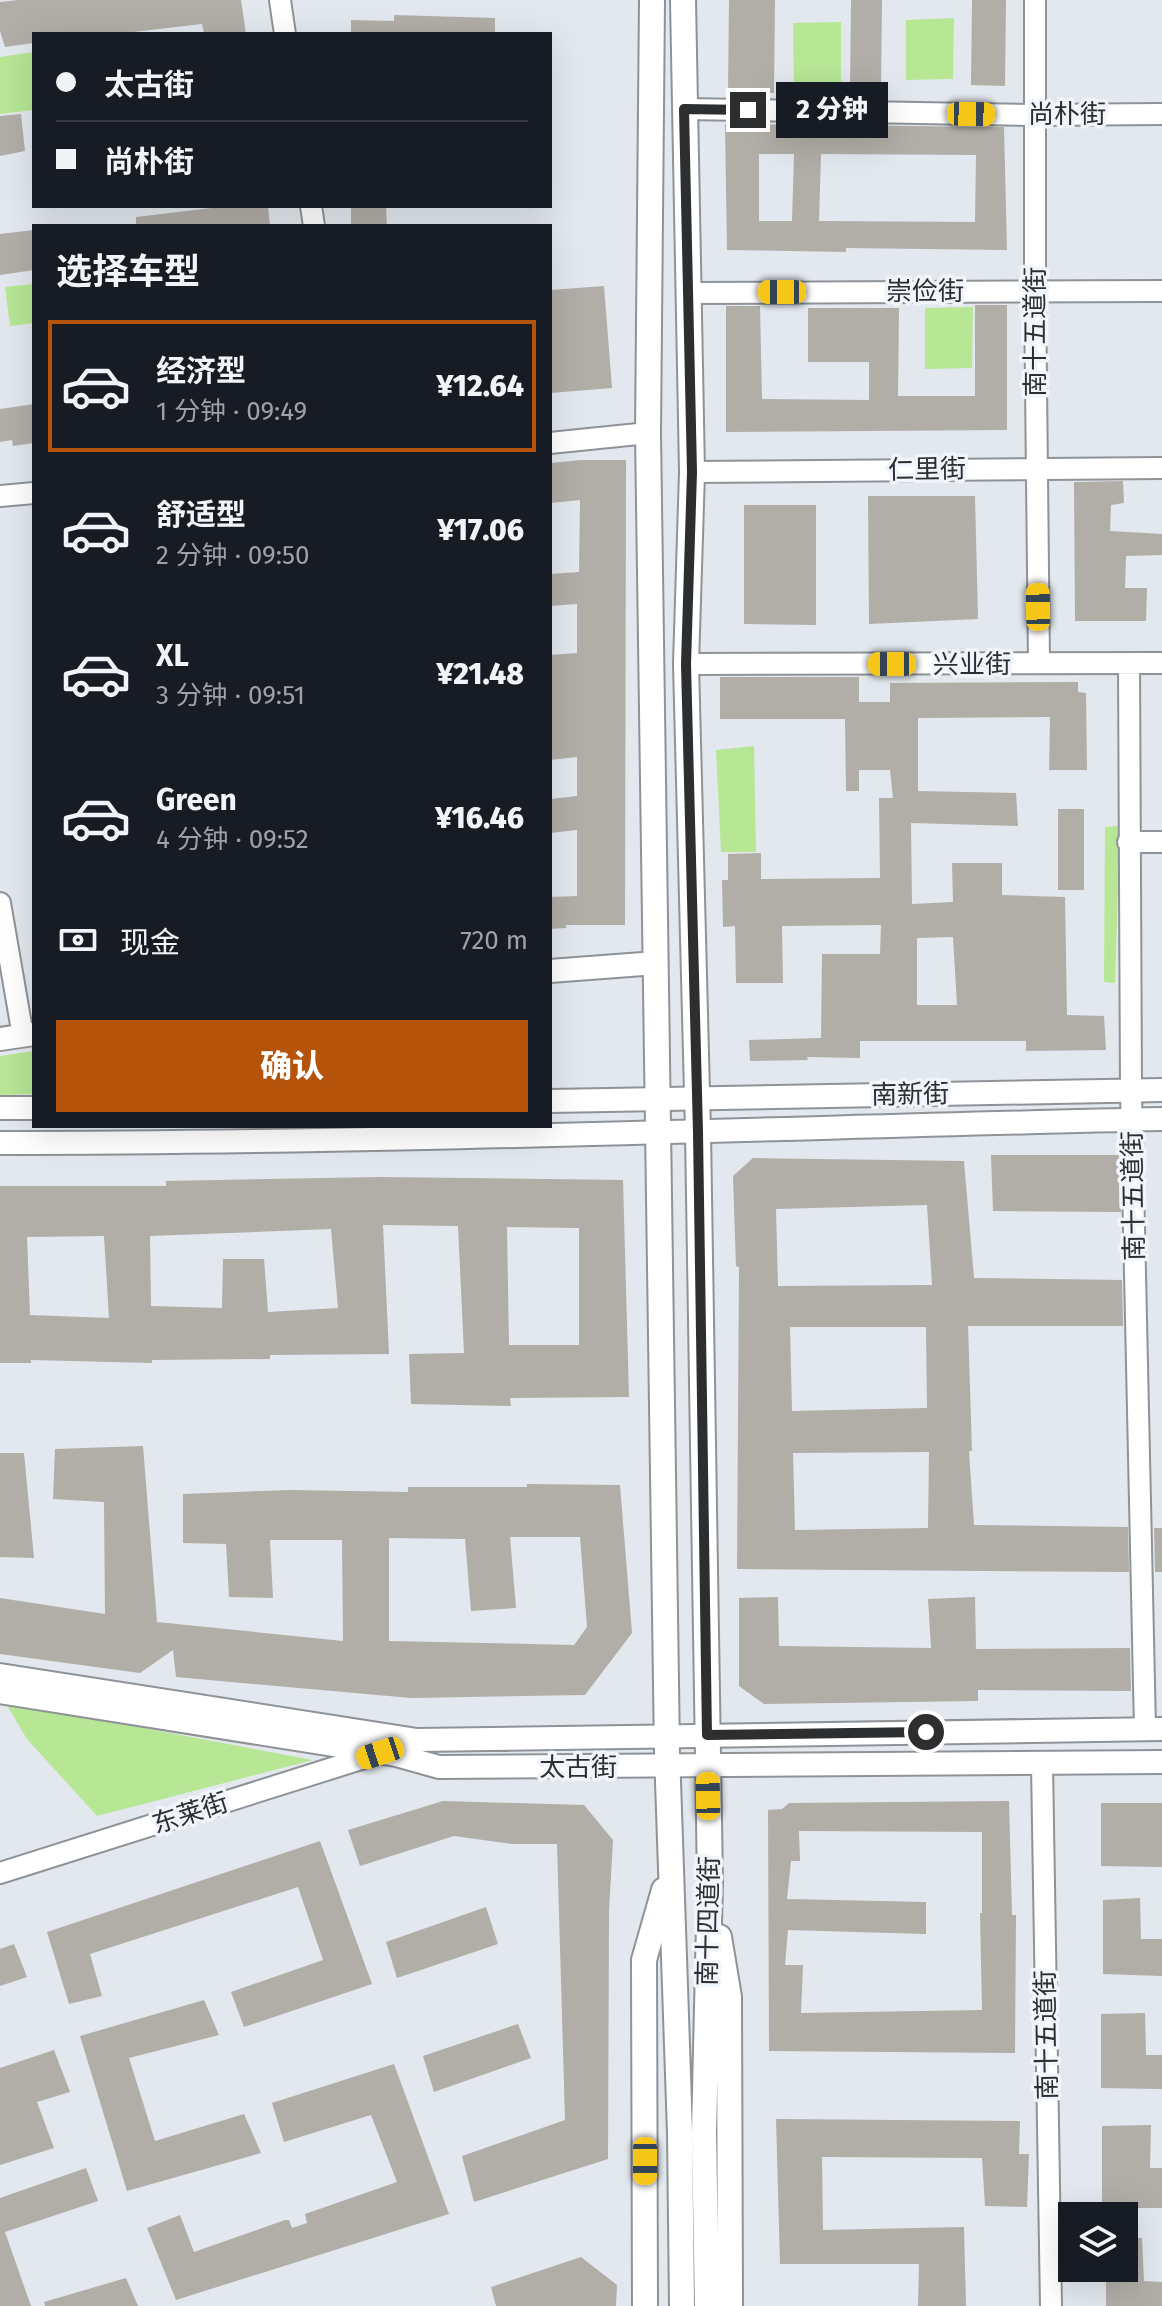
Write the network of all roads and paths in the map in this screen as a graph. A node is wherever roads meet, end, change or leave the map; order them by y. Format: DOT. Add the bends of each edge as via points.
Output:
graph roads {
  1 [pos="280,0"];
  2 [pos="652,0"];
  3 [pos="683,0"];
  4 [pos="1035,0"];
  5 [pos="285,32"];
  6 [pos="684,109"];
  7 [pos="1162,114"];
  8 [pos="1034,115"];
  9 [pos="1035,290"];
  10 [pos="1162,291"];
  11 [pos="688,293"];
  12 [pos="648,433"];
  13 [pos="552,443"];
  14 [pos="1036,467"];
  15 [pos="1162,468"];
  16 [pos="692,472"];
  17 [pos="32,493"];
  18 [pos="0,496"];
  19 [pos="1039,663"];
  20 [pos="1129,663"];
  21 [pos="1162,663"];
  22 [pos="686,664"];
  23 [pos="1128,842"];
  24 [pos="1162,842"];
  25 [pos="0,903"];
  26 [pos="656,963"];
  27 [pos="552,971"];
  28 [pos="19,1036"];
  29 [pos="1162,1090"];
  30 [pos="1131,1091"];
  31 [pos="697,1098"];
  32 [pos="657,1099"];
  33 [pos="552,1101"];
  34 [pos="0,1108"];
  35 [pos="32,1108"];
  36 [pos="1131,1119"];
  37 [pos="1162,1119"];
  38 [pos="698,1132"];
  39 [pos="658,1133"];
  40 [pos="0,1143"];
  41 [pos="0,1675"];
  42 [pos="0,1692"];
  43 [pos="1154,1729"];
  44 [pos="707,1735"];
  45 [pos="667,1736"];
  46 [pos="380,1753"];
  47 [pos="1162,1762"];
  48 [pos="1042,1764"];
  49 [pos="668,1767"];
  50 [pos="708,1767"];
  51 [pos="670,1869"];
  52 [pos="0,1873"];
  53 [pos="710,1882"];
  54 [pos="692,2133"];
  55 [pos="645,2306"];
  56 [pos="682,2306"];
  57 [pos="707,2306"];
  58 [pos="730,2306"];
  59 [pos="1051,2306"];
  1 -- 5 [label="street"];
  2 -- 12 [label="main road"];
  3 -- 6 [label="main road, 南十四道街"];
  4 -- 8 [label="street, 南十五道街"];
  6 -- 8 [label="street, 尚朴街"];
  6 -- 11 [label="main road, 南十四道街"];
  7 -- 8 [label="street, 尚朴街"];
  8 -- 9 [label="street, 南十五道街"];
  9 -- 10 [label="street, 崇俭街"];
  9 -- 11 [label="street, 崇俭街"];
  9 -- 14 [label="street, 南十五道街"];
  11 -- 16 [label="main road, 南十四道街"];
  12 -- 13 [label="street"];
  12 -- 26 [label="main road"];
  14 -- 15 [label="street, 仁里街"];
  14 -- 16 [label="street, 仁里街"];
  14 -- 19 [label="street, 南十五道街"];
  16 -- 22 [label="main road, 南十四道街"];
  17 -- 18 [label="street"];
  19 -- 20 [label="street, 兴业街"];
  19 -- 22 [label="street, 兴业街"];
  20 -- 21 [label="street, 兴业街"];
  20 -- 23 [label="street, 南十五道街"];
  22 -- 31 [label="main road, 南十四道街"];
  23 -- 24 [label="street"];
  23 -- 30 [label="street, 南十五道街"];
  25 -- 28 [label="street"];
  26 -- 27 [label="main road"];
  26 -- 32 [label="main road"];
  29 -- 30 [label="main road, 南新街"];
  30 -- 31 [label="main road, 南新街"];
  30 -- 36 [label="street, 南十五道街"];
  31 -- 32 [label="main road, 南新街"];
  31 -- 38 [label="main road, 南十四道街"];
  32 -- 33 [label="main road, 南新街"];
  32 -- 39 [label="main road"];
  34 -- 35 [label="main road"];
  36 -- 37 [label="main road, 南新街"];
  36 -- 38 [label="main road, 南新街"];
  36 -- 43 [label="street, 南十五道街"];
  38 -- 39 [label="main road, 南新街"];
  38 -- 44 [label="main road, 南十四道街"];
  39 -- 40 [label="main road, 南新街"];
  39 -- 45 [label="main road"];
  41 -- 45 [label="main road, 太古街" via="417,1740"];
  42 -- 46 [label="main road, 太古街"];
  43 -- 44 [label="main road, 太古街"];
  44 -- 45 [label="main road, 太古街"];
  44 -- 50 [label="main road, 南十四道街"];
  45 -- 49 [label="main road"];
  46 -- 49 [label="main road, 太古街" via="439,1767"];
  46 -- 52 [label="street, 东莱街"];
  47 -- 48 [label="main road, 太古街"];
  48 -- 50 [label="main road, 太古街"];
  48 -- 59 [label="street, 南十五道街"];
  49 -- 50 [label="main road, 太古街"];
  49 -- 51 [label="main road"];
  50 -- 53 [label="main road, 南十四道街"];
  51 -- 54 [label="main road"];
  51 -- 55 [label="main road" via="644,1960"];
  53 -- 54 [label="main road, 南十四道街"];
  53 -- 58 [label="main road" via="729,1997"];
  54 -- 56 [label="main road"];
  54 -- 57 [label="main road, 南十四道街"];
}
